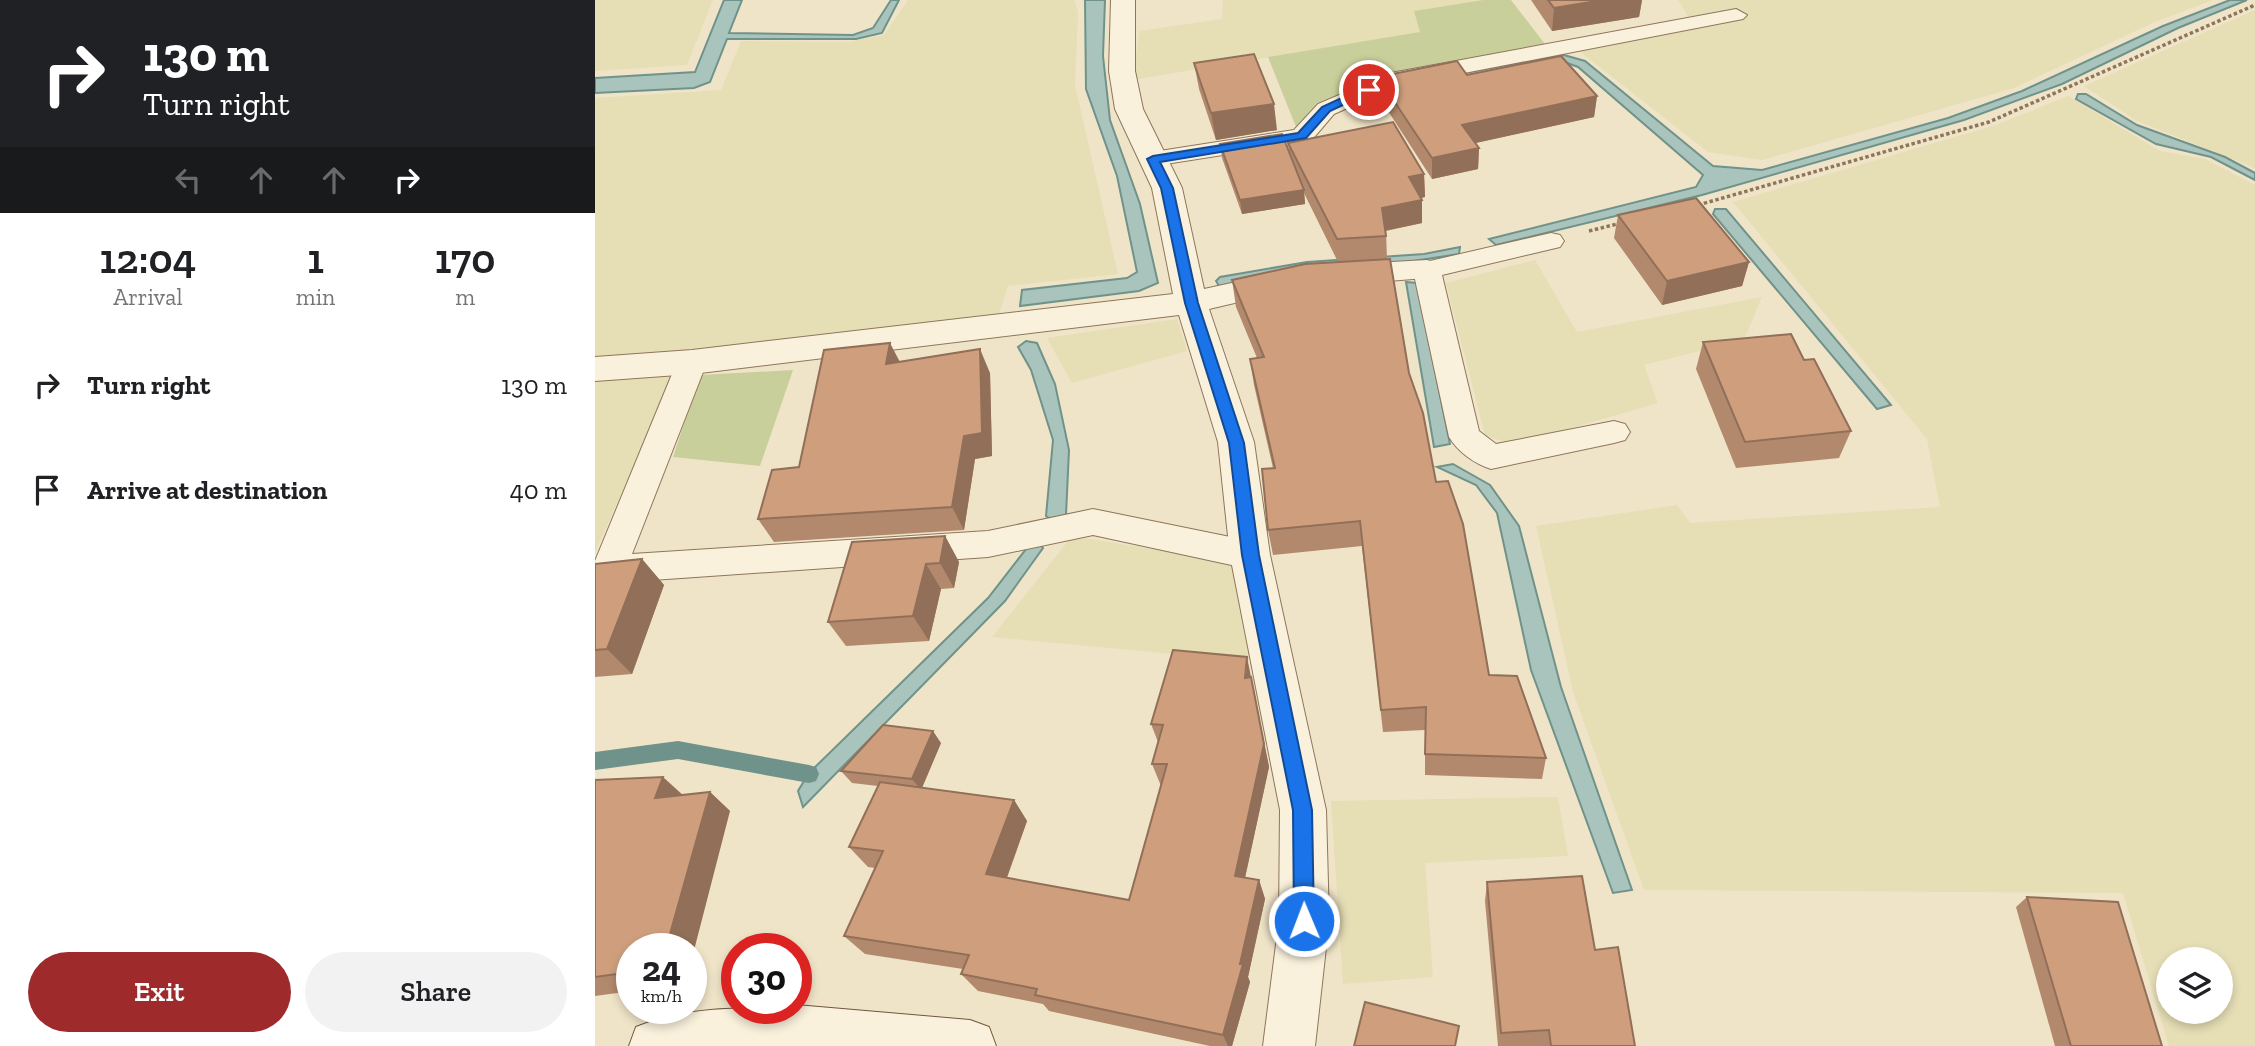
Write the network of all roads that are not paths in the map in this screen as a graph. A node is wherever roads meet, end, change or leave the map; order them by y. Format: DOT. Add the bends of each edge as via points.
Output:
graph roads {
  1 [pos="1123,0"];
  2 [pos="1736,15"];
  3 [pos="1153,159"];
  4 [pos="1551,241"];
  5 [pos="1427,270"];
  6 [pos="1191,303"];
  7 [pos="692,362"];
  8 [pos="595,369"];
  9 [pos="1614,432"];
  10 [pos="1251,555"];
  11 [pos="655,1046"];
  12 [pos="970,1046"];
  13 [pos="1289,1046"];
  1 -- 3 [label="street" via="1122,71 1129,109"];
  2 -- 3 [label="lane" via="1391,80 1326,109 1301,136"];
  3 -- 6 [label="street" via="1167,188"];
  4 -- 5 [label="lane"];
  5 -- 6 [label="street" via="1307,277"];
  5 -- 9 [label="lane" via="1465,438 1491,457"];
  6 -- 7 [label="street"];
  6 -- 10 [label="street" via="1236,443"];
  7 -- 8 [label="street"];
  7 -- 10 [label="lane" via="609,569 988,544 1093,522"];
  10 -- 13 [label="street" via="1303,810 1304,921"];
  11 -- 12 [label="street" via="703,1036 809,1031"];
}
